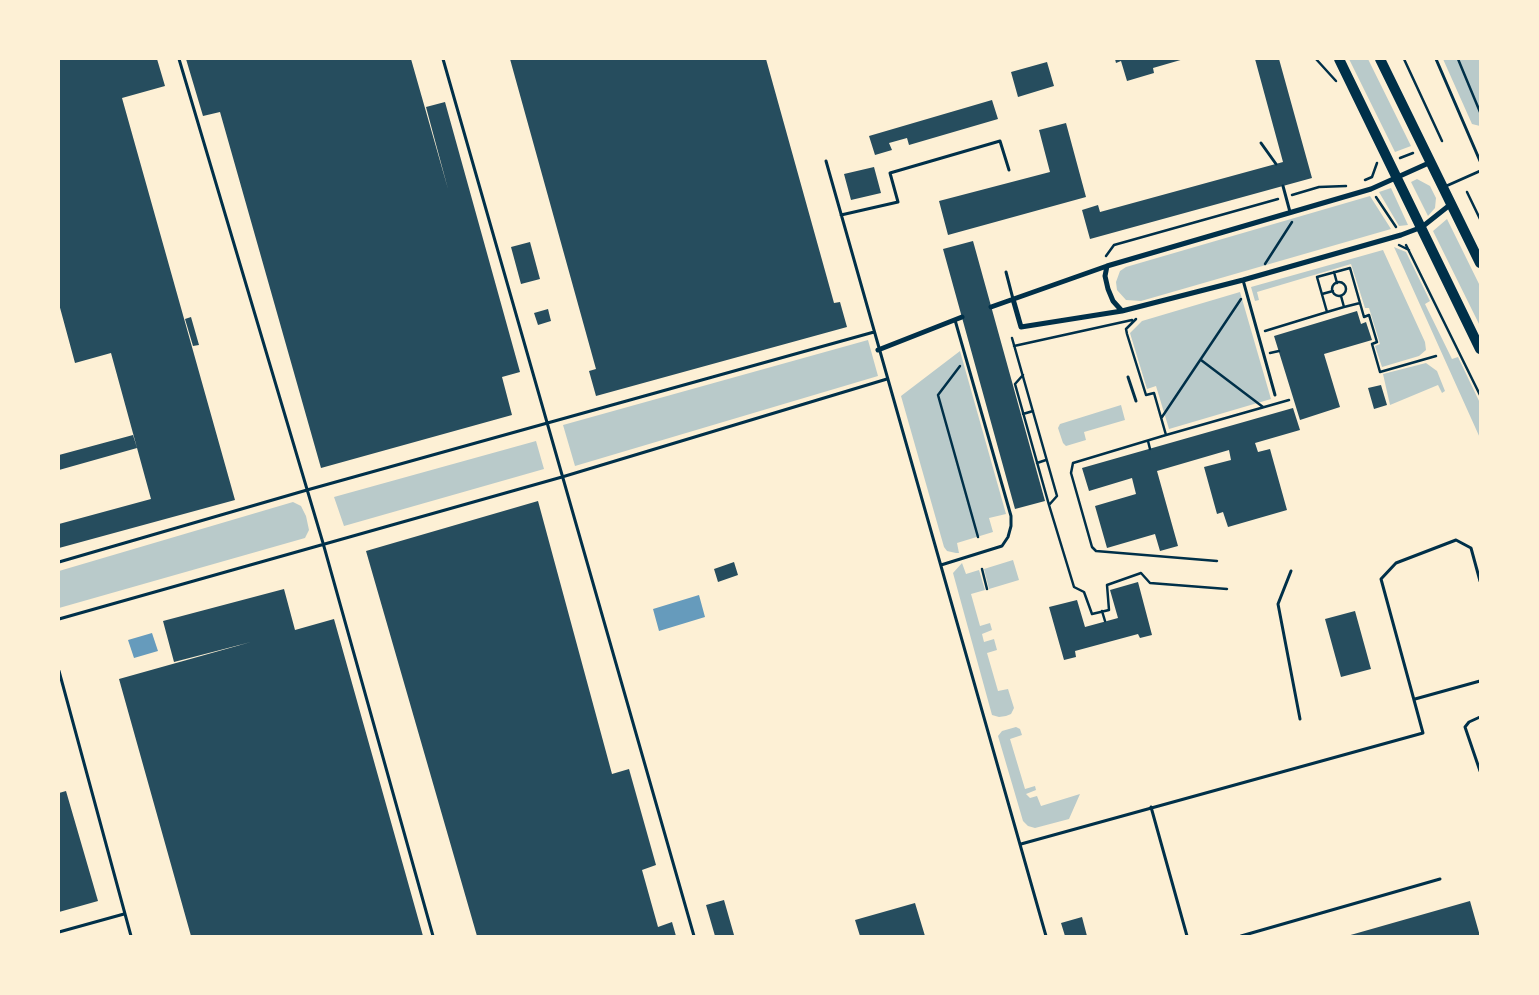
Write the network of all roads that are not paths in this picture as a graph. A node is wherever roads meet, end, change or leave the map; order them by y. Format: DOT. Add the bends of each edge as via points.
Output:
graph roads {
  1 [pos="179,59"];
  2 [pos="442,59"];
  3 [pos="1339,59"];
  4 [pos="1380,59"];
  5 [pos="1436,59"];
  6 [pos="1261,143"];
  7 [pos="826,161"];
  8 [pos="1431,162"];
  9 [pos="1480,162"];
  10 [pos="1276,164"];
  11 [pos="1009,170"];
  12 [pos="1480,171"];
  13 [pos="1397,178"];
  14 [pos="1283,186"];
  15 [pos="1443,187"];
  16 [pos="1451,204"];
  17 [pos="1291,212"];
  18 [pos="841,215"];
  19 [pos="1422,227"];
  20 [pos="1480,263"];
  21 [pos="1107,266"];
  22 [pos="1006,272"];
  23 [pos="1243,280"];
  24 [pos="1013,299"];
  25 [pos="991,308"];
  26 [pos="1122,311"];
  27 [pos="962,317"];
  28 [pos="955,320"];
  29 [pos="874,332"];
  30 [pos="1480,349"];
  31 [pos="878,350"];
  32 [pos="1128,377"];
  33 [pos="887,379"];
  34 [pos="1276,395"];
  35 [pos="1136,401"];
  36 [pos="546,423"];
  37 [pos="562,477"];
  38 [pos="307,490"];
  39 [pos="323,543"];
  40 [pos="59,562"];
  41 [pos="941,565"];
  42 [pos="1291,572"];
  43 [pos="1480,581"];
  44 [pos="59,619"];
  45 [pos="59,671"];
  46 [pos="1480,681"];
  47 [pos="1415,699"];
  48 [pos="1480,717"];
  49 [pos="1300,719"];
  50 [pos="1480,771"];
  51 [pos="1151,807"];
  52 [pos="1021,844"];
  53 [pos="1440,879"];
  54 [pos="124,914"];
  55 [pos="59,932"];
  56 [pos="130,936"];
  57 [pos="433,936"];
  58 [pos="694,936"];
  59 [pos="1046,936"];
  60 [pos="1187,936"];
  61 [pos="1241,936"];
  1 -- 38 [label="lane"];
  2 -- 36 [label="lane"];
  3 -- 13 [label="main road"];
  4 -- 8 [label="main road"];
  5 -- 9 [label="lane"];
  6 -- 10 [label="lane"];
  7 -- 18 [label="lane"];
  8 -- 13 [label="street"];
  8 -- 15 [label="main road"];
  11 -- 18 [label="lane" via="1000,141 890,173 898,202"];
  12 -- 15 [label="lane"];
  13 -- 17 [label="street" via="1371,189"];
  13 -- 19 [label="main road"];
  14 -- 17 [label="lane"];
  15 -- 16 [label="main road"];
  16 -- 19 [label="street"];
  16 -- 20 [label="main road"];
  17 -- 21 [label="street"];
  18 -- 29 [label="lane"];
  19 -- 23 [label="street"];
  19 -- 30 [label="main road"];
  21 -- 24 [label="street"];
  21 -- 26 [label="street" via="1108,289"];
  22 -- 24 [label="lane"];
  23 -- 26 [label="street"];
  23 -- 34 [label="lane"];
  24 -- 25 [label="street"];
  24 -- 26 [label="street" via="1021,327"];
  27 -- 28 [label="street"];
  28 -- 31 [label="street"];
  28 -- 41 [label="lane" via="1012,526 1002,546"];
  29 -- 31 [label="lane"];
  29 -- 36 [label="lane"];
  31 -- 33 [label="lane"];
  32 -- 35 [label="lane"];
  33 -- 37 [label="lane"];
  33 -- 41 [label="lane"];
  36 -- 37 [label="lane"];
  36 -- 38 [label="lane"];
  37 -- 39 [label="lane"];
  37 -- 58 [label="lane"];
  38 -- 39 [label="lane"];
  38 -- 40 [label="lane"];
  39 -- 44 [label="lane"];
  39 -- 57 [label="lane"];
  41 -- 52 [label="lane"];
  42 -- 49 [label="lane" via="1278,604"];
  43 -- 47 [label="lane" via="1471,548 1456,540 1396,563 1381,579"];
  45 -- 54 [label="lane"];
  46 -- 47 [label="lane"];
  47 -- 51 [label="lane" via="1423,733"];
  48 -- 50 [label="lane" via="1465,727"];
  51 -- 52 [label="lane"];
  51 -- 60 [label="lane"];
  52 -- 59 [label="lane"];
  53 -- 61 [label="lane"];
  54 -- 55 [label="lane"];
  54 -- 56 [label="lane"];
}
